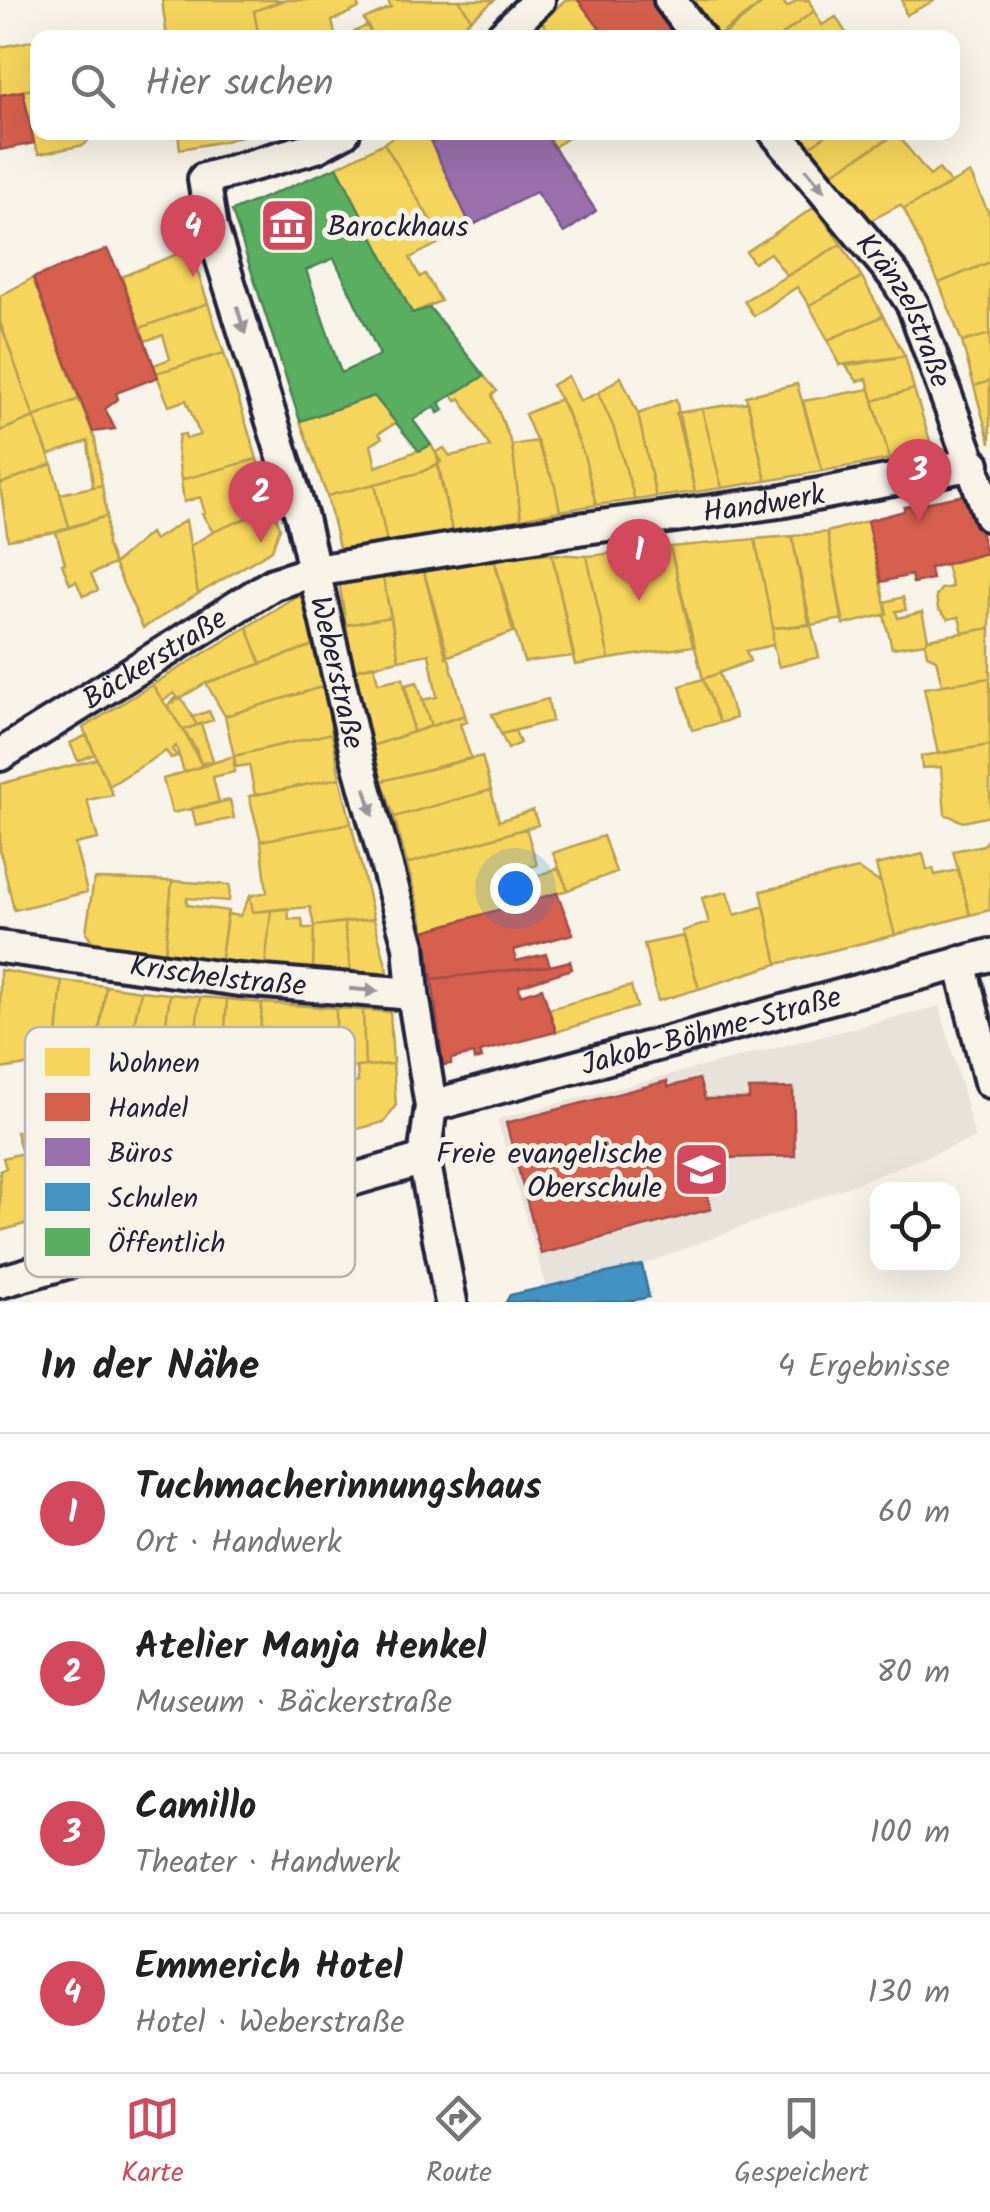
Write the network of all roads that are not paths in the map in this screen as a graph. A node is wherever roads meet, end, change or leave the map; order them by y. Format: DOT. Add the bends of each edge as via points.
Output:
graph roads {
  1 [pos="538,0"];
  2 [pos="670,0"];
  3 [pos="508,30"];
  4 [pos="694,30"];
  5 [pos="328,140"];
  6 [pos="782,140"];
  7 [pos="974,464"];
  8 [pos="990,516"];
  9 [pos="315,571"];
  10 [pos="0,755"];
  11 [pos="12,949"];
  12 [pos="990,955"];
  13 [pos="960,962"];
  14 [pos="412,994"];
  15 [pos="990,1082"];
  16 [pos="431,1106"];
  17 [pos="424,1159"];
  18 [pos="355,1179"];
  19 [pos="25,1275"];
  20 [pos="0,1282"];
  21 [pos="451,1302"];
  1 -- 3 [label="street"];
  2 -- 4 [label="street"];
  5 -- 9 [label="street, Weberstraße, one-way" via="204,178 212,228"];
  6 -- 7 [label="street, Kränzelstraße, one-way" via="913,305"];
  7 -- 8 [label="street, Kränzelstraße"];
  7 -- 9 [label="street, Handwerk" via="780,502"];
  9 -- 10 [label="street, Bäckerstraße" via="274,584"];
  9 -- 14 [label="street, Weberstraße, one-way" via="358,766 408,946"];
  11 -- 14 [label="street, Krischelstraße, one-way" via="239,980"];
  12 -- 13 [label="street, Jakob-Böhme-Straße"];
  13 -- 15 [label="street"];
  13 -- 16 [label="street, Jakob-Böhme-Straße"];
  14 -- 16 [label="street, Weberstraße"];
  16 -- 17 [label="street, Weberstraße"];
  17 -- 18 [label="street"];
  17 -- 21 [label="street, Weberstraße"];
  19 -- 20 [label="street"];
}
